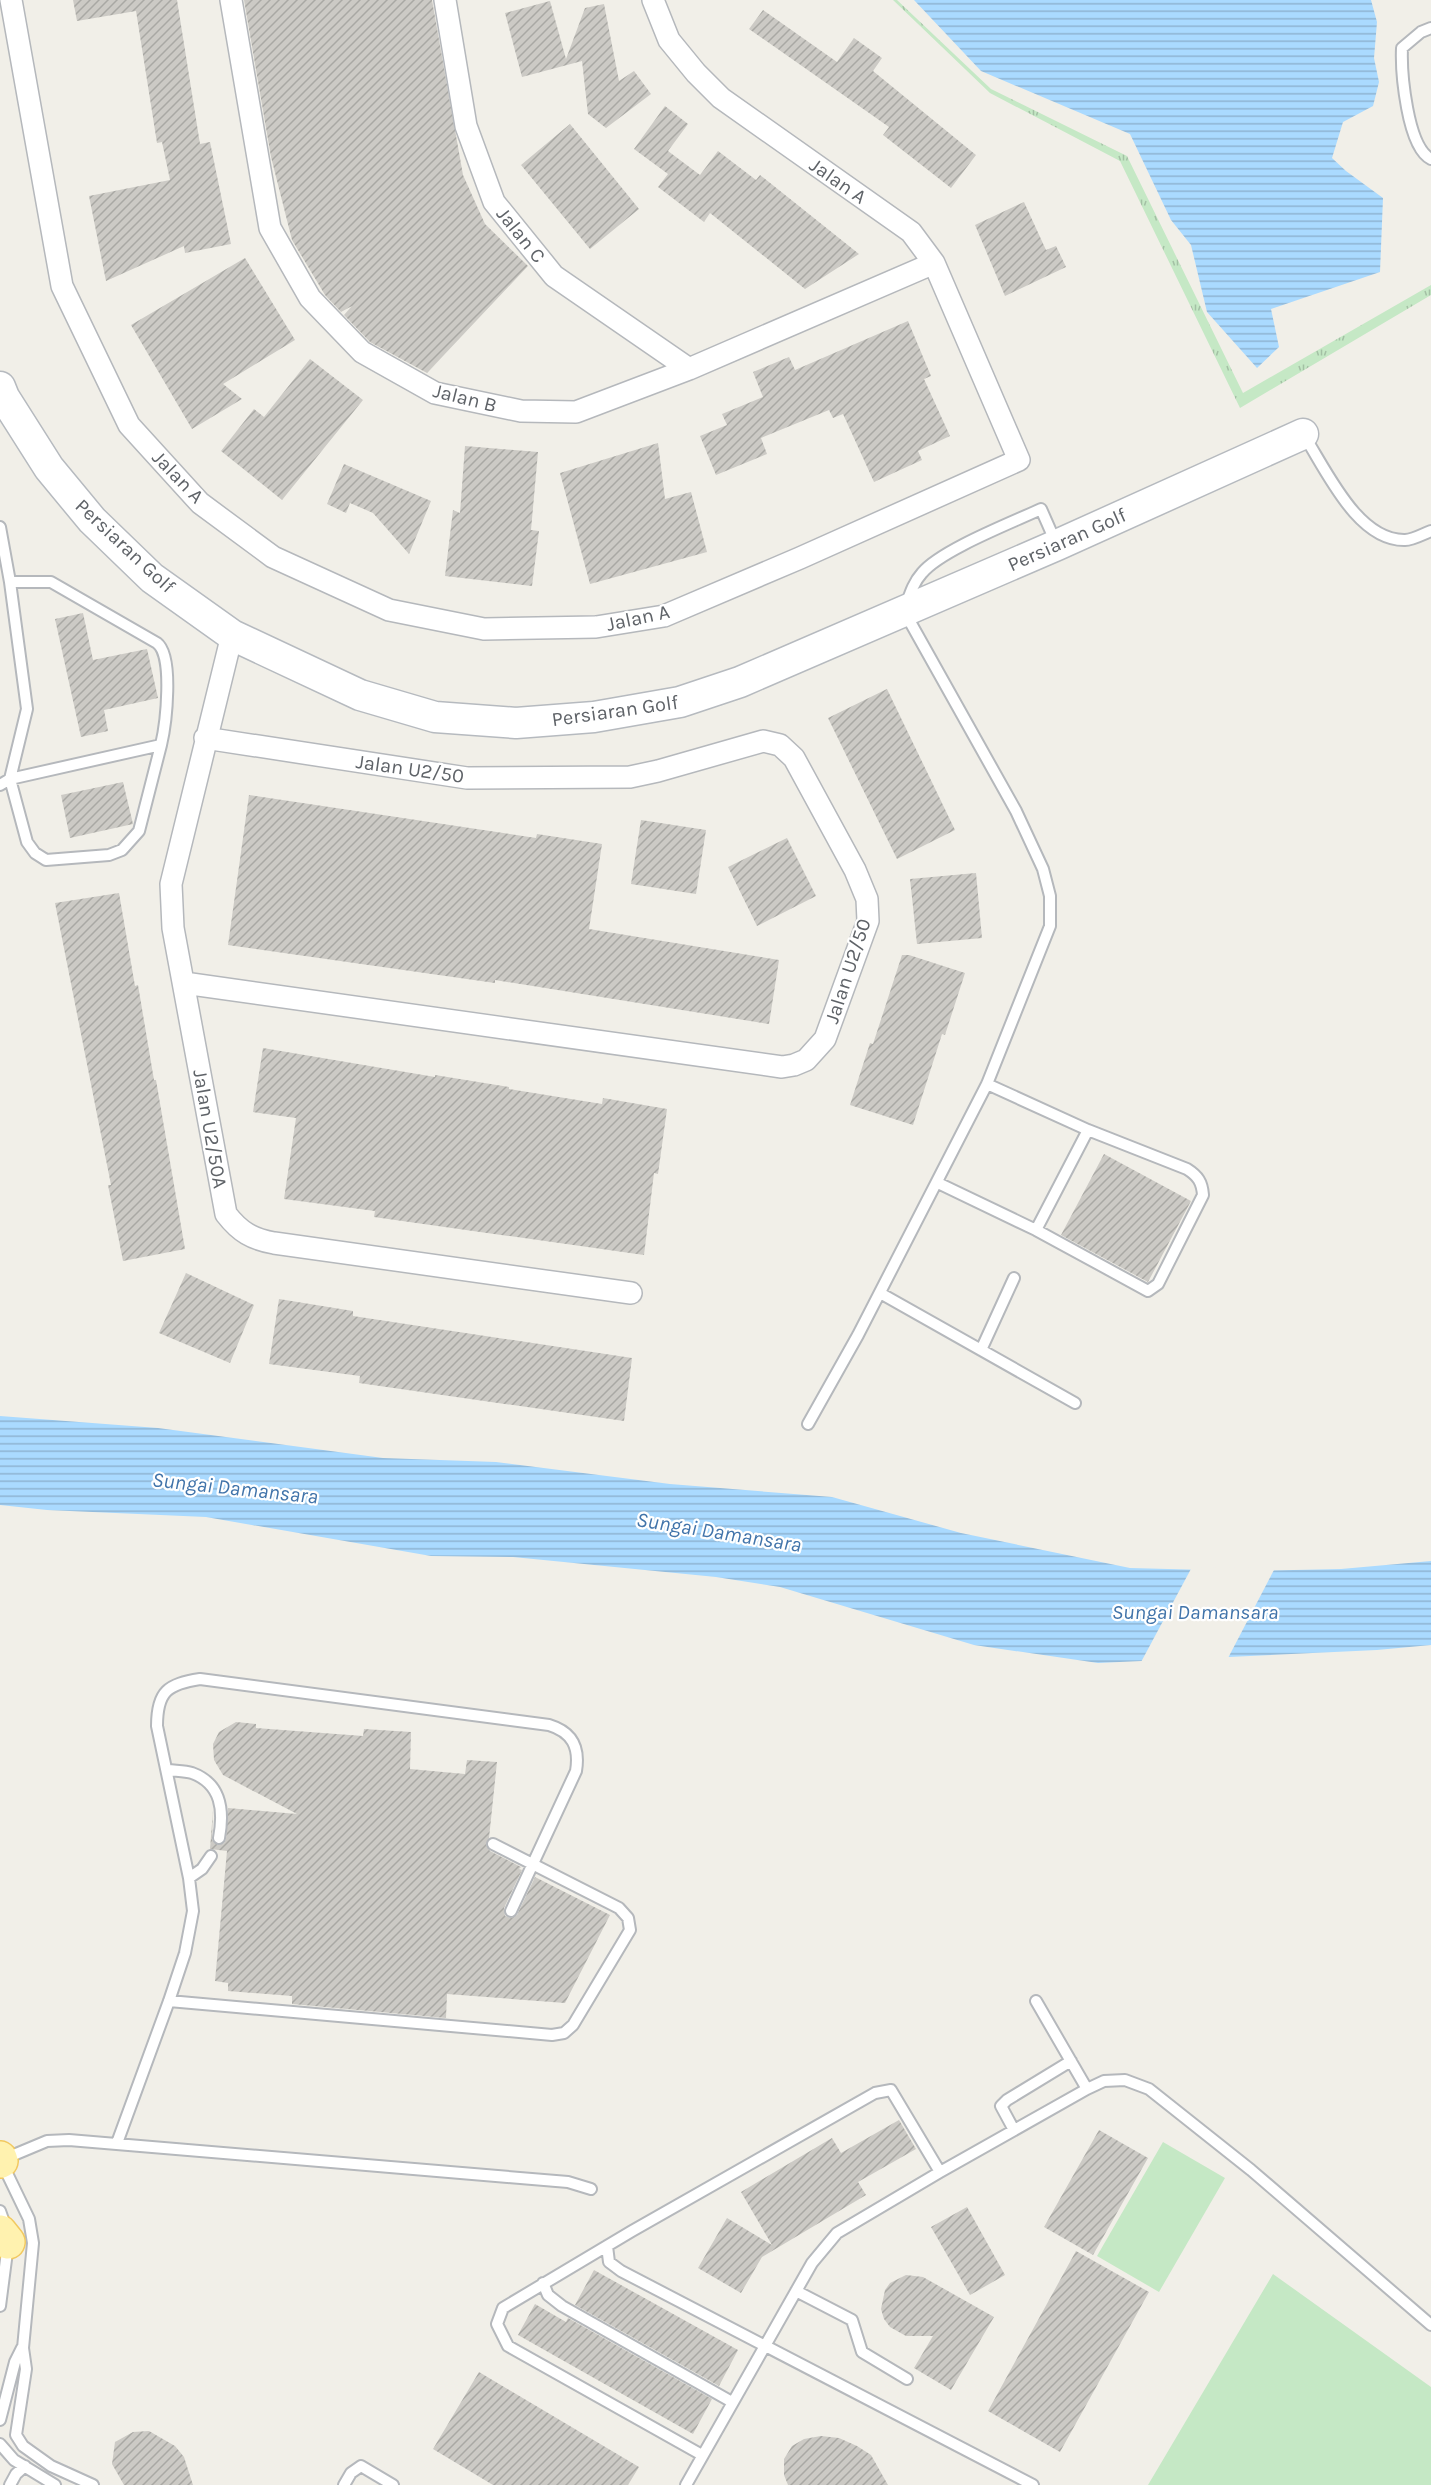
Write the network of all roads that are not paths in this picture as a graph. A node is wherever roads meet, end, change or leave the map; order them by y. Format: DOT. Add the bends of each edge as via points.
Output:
graph roads {
  1 [pos="11,0"];
  2 [pos="231,0"];
  3 [pos="445,0"];
  4 [pos="653,0"];
  5 [pos="1431,28"];
  6 [pos="1431,159"];
  7 [pos="934,263"];
  8 [pos="689,369"];
  9 [pos="0,387"];
  10 [pos="1303,434"];
  11 [pos="0,527"];
  12 [pos="1431,531"];
  13 [pos="1057,545"];
  14 [pos="10,582"];
  15 [pos="904,611"];
  16 [pos="232,634"];
  17 [pos="205,738"];
  18 [pos="161,745"];
  19 [pos="5,782"];
  20 [pos="184,983"];
  21 [pos="987,1084"];
  22 [pos="1088,1130"];
  23 [pos="938,1183"];
  24 [pos="1036,1230"];
  25 [pos="1014,1278"];
  26 [pos="631,1293"];
  27 [pos="879,1293"];
  28 [pos="981,1350"];
  29 [pos="1075,1403"];
  30 [pos="808,1424"];
  31 [pos="168,1770"];
  32 [pos="219,1838"];
  33 [pos="493,1844"];
  34 [pos="212,1856"];
  35 [pos="534,1864"];
  36 [pos="189,1878"];
  37 [pos="512,1911"];
  38 [pos="169,2001"];
  39 [pos="1036,2001"];
  40 [pos="1071,2061"];
  41 [pos="1087,2089"];
  42 [pos="1014,2130"];
  43 [pos="117,2143"];
  44 [pos="0,2160"];
  45 [pos="940,2172"];
  46 [pos="591,2189"];
  47 [pos="0,2211"];
  48 [pos="4,2237"];
  49 [pos="607,2246"];
  50 [pos="543,2283"];
  51 [pos="796,2291"];
  52 [pos="0,2306"];
  53 [pos="1431,2325"];
  54 [pos="764,2346"];
  55 [pos="23,2348"];
  56 [pos="907,2379"];
  57 [pos="732,2402"];
  58 [pos="0,2420"];
  59 [pos="0,2444"];
  60 [pos="702,2455"];
  61 [pos="25,2466"];
  62 [pos="10,2485"];
  63 [pos="56,2485"];
  64 [pos="93,2485"];
  65 [pos="344,2485"];
  66 [pos="393,2485"];
  67 [pos="686,2485"];
  68 [pos="1033,2485"];
  1 -- 7 [label="street, Jalan A" via="62,286 129,425 200,503 273,557 389,610 484,628 596,627 664,616 1019,460"];
  2 -- 8 [label="street, Jalan B" via="270,228 310,297 362,352 435,393 521,411 576,412"];
  3 -- 8 [label="street, Jalan C" via="466,126 494,202 555,276"];
  4 -- 7 [label="street, Jalan A" via="669,40 721,98 911,232"];
  5 -- 6 [label="lane" via="1402,48 1401,70 1413,132 1425,156"];
  7 -- 8 [label="street, Jalan B"];
  9 -- 16 [label="street, Persiaran Golf" via="49,468 92,520 152,578"];
  10 -- 12 [label="lane" via="1353,512 1366,525 1391,539 1407,540"];
  10 -- 13 [label="street, Persiaran Golf"];
  11 -- 14 [label="lane"];
  13 -- 15 [label="street, Persiaran Golf"];
  13 -- 15 [label="lane" via="1041,509 941,557 922,572"];
  14 -- 18 [label="lane" via="51,582 161,646 165,657 167,722"];
  14 -- 19 [label="lane" via="27,709"];
  15 -- 16 [label="street, Persiaran Golf" via="740,682 680,702 594,717 516,723 435,717 360,695"];
  15 -- 21 [label="lane" via="1016,811 1043,869 1050,896 1050,926"];
  16 -- 17 [label="street, Jalan U2/50A"];
  17 -- 20 [label="street, Jalan U2/50A" via="171,884 173,928"];
  17 -- 20 [label="street, Jalan U2/50" via="467,778 630,777 763,741 780,745 794,758 855,870 867,899 868,921 825,1039 806,1060 782,1067"];
  18 -- 19 [label="lane"];
  18 -- 19 [label="lane" via="139,831 122,850 109,855 46,860 35,853 27,842"];
  20 -- 26 [label="street, Jalan U2/50A" via="220,1191 226,1214 237,1229 254,1239 274,1243"];
  21 -- 22 [label="lane"];
  21 -- 23 [label="lane"];
  22 -- 24 [label="lane"];
  22 -- 24 [label="lane" via="1187,1170 1202,1184 1203,1196 1158,1284 1148,1292"];
  23 -- 24 [label="lane"];
  23 -- 27 [label="lane"];
  25 -- 28 [label="lane"];
  27 -- 28 [label="lane"];
  27 -- 30 [label="lane"];
  28 -- 29 [label="lane"];
  31 -- 32 [label="lane" via="192,1773 218,1796 222,1813"];
  31 -- 35 [label="lane" via="157,1726 157,1706 168,1690 182,1682 200,1679 549,1725 570,1736 578,1759"];
  31 -- 36 [label="lane"];
  33 -- 35 [label="lane"];
  34 -- 36 [label="lane"];
  35 -- 37 [label="lane"];
  35 -- 38 [label="lane" via="619,1908 628,1918 630,1930 573,2025 564,2033"];
  36 -- 38 [label="lane" via="193,1911 185,1953"];
  38 -- 43 [label="lane"];
  39 -- 40 [label="lane"];
  40 -- 41 [label="lane"];
  40 -- 42 [label="lane" via="1001,2106"];
  41 -- 42 [label="lane"];
  41 -- 53 [label="lane" via="1104,2081 1125,2080 1149,2089 1251,2170"];
  42 -- 45 [label="lane"];
  43 -- 44 [label="lane" via="47,2141"];
  43 -- 46 [label="lane" via="568,2182"];
  44 -- 55 [label="lane" via="29,2219 33,2243"];
  45 -- 49 [label="lane" via="891,2091 875,2093"];
  45 -- 51 [label="lane" via="837,2233 812,2263"];
  47 -- 48 [label="lane" via="6,2225"];
  48 -- 52 [label="lane"];
  49 -- 50 [label="lane"];
  49 -- 54 [label="lane" via="609,2262 621,2271"];
  50 -- 57 [label="lane" via="548,2295 562,2306"];
  50 -- 60 [label="lane" via="502,2308 496,2324 508,2346"];
  51 -- 54 [label="lane"];
  51 -- 56 [label="lane" via="852,2320 862,2352"];
  54 -- 57 [label="lane"];
  54 -- 68 [label="lane"];
  55 -- 58 [label="lane" via="15,2362"];
  55 -- 64 [label="lane" via="26,2369 16,2435 22,2446 51,2466"];
  57 -- 60 [label="lane"];
  59 -- 61 [label="lane"];
  60 -- 67 [label="lane"];
  61 -- 62 [label="lane"];
  61 -- 63 [label="lane"];
  65 -- 66 [label="lane" via="361,2466"];
}
